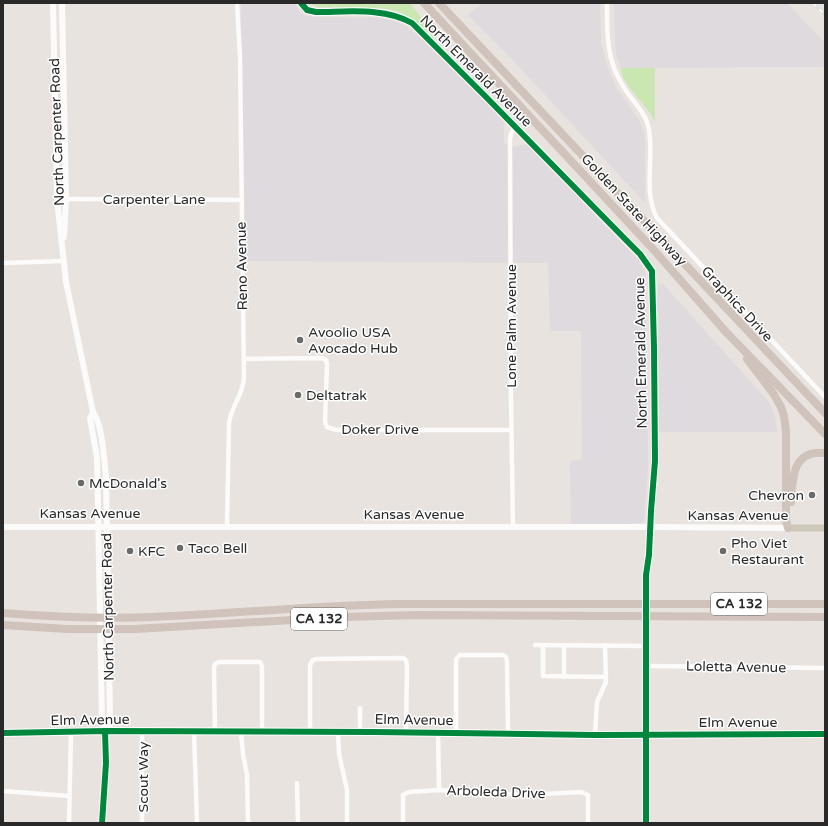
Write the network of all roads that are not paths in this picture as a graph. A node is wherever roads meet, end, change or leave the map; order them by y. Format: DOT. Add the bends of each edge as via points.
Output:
graph roads {
  1 [pos="54,3"];
  2 [pos="62,3"];
  3 [pos="237,3"];
  4 [pos="301,3"];
  5 [pos="424,3"];
  6 [pos="439,3"];
  7 [pos="607,3"];
  8 [pos="55,79"];
  9 [pos="64,119"];
  10 [pos="515,126"];
  11 [pos="56,148"];
  12 [pos="66,199"];
  13 [pos="242,200"];
  14 [pos="63,261"];
  15 [pos="3,263"];
  16 [pos="726,332"];
  17 [pos="244,358"];
  18 [pos="825,397"];
  19 [pos="93,412"];
  20 [pos="825,413"];
  21 [pos="511,430"];
  22 [pos="825,434"];
  23 [pos="825,453"];
  24 [pos="99,526"];
  25 [pos="107,526"];
  26 [pos="227,526"];
  27 [pos="3,527"];
  28 [pos="513,527"];
  29 [pos="651,527"];
  30 [pos="788,528"];
  31 [pos="825,528"];
  32 [pos="825,604"];
  33 [pos="3,613"];
  34 [pos="716,617"];
  35 [pos="825,617"];
  36 [pos="825,622"];
  37 [pos="3,625"];
  38 [pos="535,645"];
  39 [pos="543,645"];
  40 [pos="564,645"];
  41 [pos="605,645"];
  42 [pos="646,646"];
  43 [pos="647,666"];
  44 [pos="825,668"];
  45 [pos="564,676"];
  46 [pos="605,677"];
  47 [pos="360,708"];
  48 [pos="105,731"];
  49 [pos="71,732"];
  50 [pos="142,732"];
  51 [pos="194,732"];
  52 [pos="215,732"];
  53 [pos="242,732"];
  54 [pos="262,732"];
  55 [pos="310,732"];
  56 [pos="338,732"];
  57 [pos="360,732"];
  58 [pos="406,732"];
  59 [pos="438,732"];
  60 [pos="3,733"];
  61 [pos="456,733"];
  62 [pos="508,734"];
  63 [pos="647,734"];
  64 [pos="825,734"];
  65 [pos="595,735"];
  66 [pos="297,783"];
  67 [pos="439,790"];
  68 [pos="3,791"];
  69 [pos="69,796"];
  70 [pos="69,823"];
  71 [pos="102,823"];
  72 [pos="142,823"];
  73 [pos="197,823"];
  74 [pos="248,823"];
  75 [pos="298,823"];
  76 [pos="347,823"];
  77 [pos="403,823"];
  78 [pos="588,823"];
  79 [pos="646,823"];
  1 -- 8 [label="main road, North Carpenter Road"];
  2 -- 9 [label="main road, North Carpenter Road"];
  3 -- 13 [label="street, Reno Avenue"];
  4 -- 10 [label="main road, North Emerald Avenue" via="307,10 316,12 383,13 406,20"];
  5 -- 16 [label="highway, Golden State Highway"];
  6 -- 20 [label="highway, Golden State Highway"];
  7 -- 18 [label="street, Graphics Drive" via="610,57 617,77 649,127 653,211"];
  8 -- 9 [label="main road" via="60,91 60,116"];
  8 -- 11 [label="main road, North Carpenter Road"];
  9 -- 12 [label="main road, North Carpenter Road"];
  10 -- 21 [label="street, Lone Palm Avenue" via="510,139"];
  10 -- 29 [label="main road, North Emerald Avenue" via="640,254 652,271 655,461"];
  11 -- 12 [label="main road" via="60,159 61,194"];
  11 -- 14 [label="main road, North Carpenter Road" via="57,199"];
  12 -- 13 [label="street, Carpenter Lane"];
  12 -- 14 [label="main road, North Carpenter Road"];
  13 -- 17 [label="street, Reno Avenue"];
  14 -- 15 [label="street"];
  14 -- 19 [label="main road, North Carpenter Road"];
  16 -- 22 [label="highway, Golden State Highway"];
  16 -- 30 [label="highway" via="773,393 781,408 786,431"];
  17 -- 21 [label="street, Doker Drive" via="326,360 325,422 326,427 336,430"];
  17 -- 26 [label="street, Reno Avenue" via="243,389 229,423"];
  19 -- 24 [label="main road, North Carpenter Road" via="90,418 97,458"];
  19 -- 25 [label="main road, North Carpenter Road" via="98,419 104,455"];
  21 -- 28 [label="street, Lone Palm Avenue"];
  23 -- 30 [label="highway" via="813,453 797,464 792,481"];
  24 -- 25 [label="main road, Kansas Avenue"];
  24 -- 27 [label="main road, Kansas Avenue"];
  24 -- 48 [label="main road, North Carpenter Road" via="102,720"];
  25 -- 26 [label="main road, Kansas Avenue"];
  25 -- 48 [label="main road, North Carpenter Road" via="110,719"];
  26 -- 28 [label="main road, Kansas Avenue"];
  28 -- 29 [label="main road, Kansas Avenue"];
  29 -- 30 [label="main road, Kansas Avenue"];
  29 -- 42 [label="main road, North Emerald Avenue" via="646,575"];
  30 -- 31 [label="main road, Kansas Avenue"];
  32 -- 33 [label="highway, CA 132" via="371,604 118,618"];
  34 -- 35 [label="highway"];
  34 -- 36 [label="highway, CA 132"];
  34 -- 37 [label="highway, CA 132" via="387,616 129,629"];
  38 -- 39 [label="street"];
  39 -- 40 [label="street"];
  39 -- 45 [label="street" via="543,676"];
  40 -- 41 [label="street"];
  40 -- 45 [label="street"];
  41 -- 42 [label="street"];
  41 -- 46 [label="street"];
  42 -- 43 [label="main road, North Emerald Avenue"];
  43 -- 44 [label="street, Loletta Avenue"];
  43 -- 63 [label="main road, North Emerald Avenue"];
  45 -- 46 [label="street"];
  46 -- 65 [label="street" via="597,702"];
  47 -- 57 [label="street"];
  48 -- 49 [label="street, Elm Avenue"];
  48 -- 50 [label="street, Elm Avenue"];
  48 -- 71 [label="main road, North Carpenter Road" via="106,763"];
  49 -- 60 [label="street, Elm Avenue"];
  49 -- 69 [label="street"];
  50 -- 51 [label="street, Elm Avenue"];
  50 -- 72 [label="street, Scout Way"];
  51 -- 52 [label="street, Elm Avenue"];
  51 -- 73 [label="street"];
  52 -- 53 [label="street, Elm Avenue"];
  52 -- 54 [label="street" via="214,668 219,662 260,662"];
  53 -- 54 [label="street, Elm Avenue"];
  53 -- 74 [label="street" via="247,775"];
  54 -- 55 [label="street, Elm Avenue"];
  55 -- 56 [label="street, Elm Avenue"];
  55 -- 58 [label="street" via="310,665 313,660 403,658 407,666"];
  56 -- 57 [label="street, Elm Avenue"];
  56 -- 76 [label="street" via="339,754 347,790"];
  57 -- 58 [label="street, Elm Avenue"];
  58 -- 59 [label="street, Elm Avenue"];
  59 -- 61 [label="street, Elm Avenue"];
  59 -- 67 [label="street"];
  61 -- 62 [label="street, Elm Avenue"];
  61 -- 62 [label="street" via="456,659 460,655 503,655 507,661"];
  62 -- 65 [label="street, Elm Avenue"];
  63 -- 64 [label="street, Elm Avenue"];
  63 -- 65 [label="street, Elm Avenue"];
  63 -- 79 [label="main road, North Emerald Avenue"];
  66 -- 75 [label="street"];
  67 -- 77 [label="street, Arboleda Drive" via="409,792 403,795"];
  67 -- 78 [label="street, Arboleda Drive" via="525,795 581,792 588,795"];
  68 -- 69 [label="street"];
  69 -- 70 [label="street"];
}
